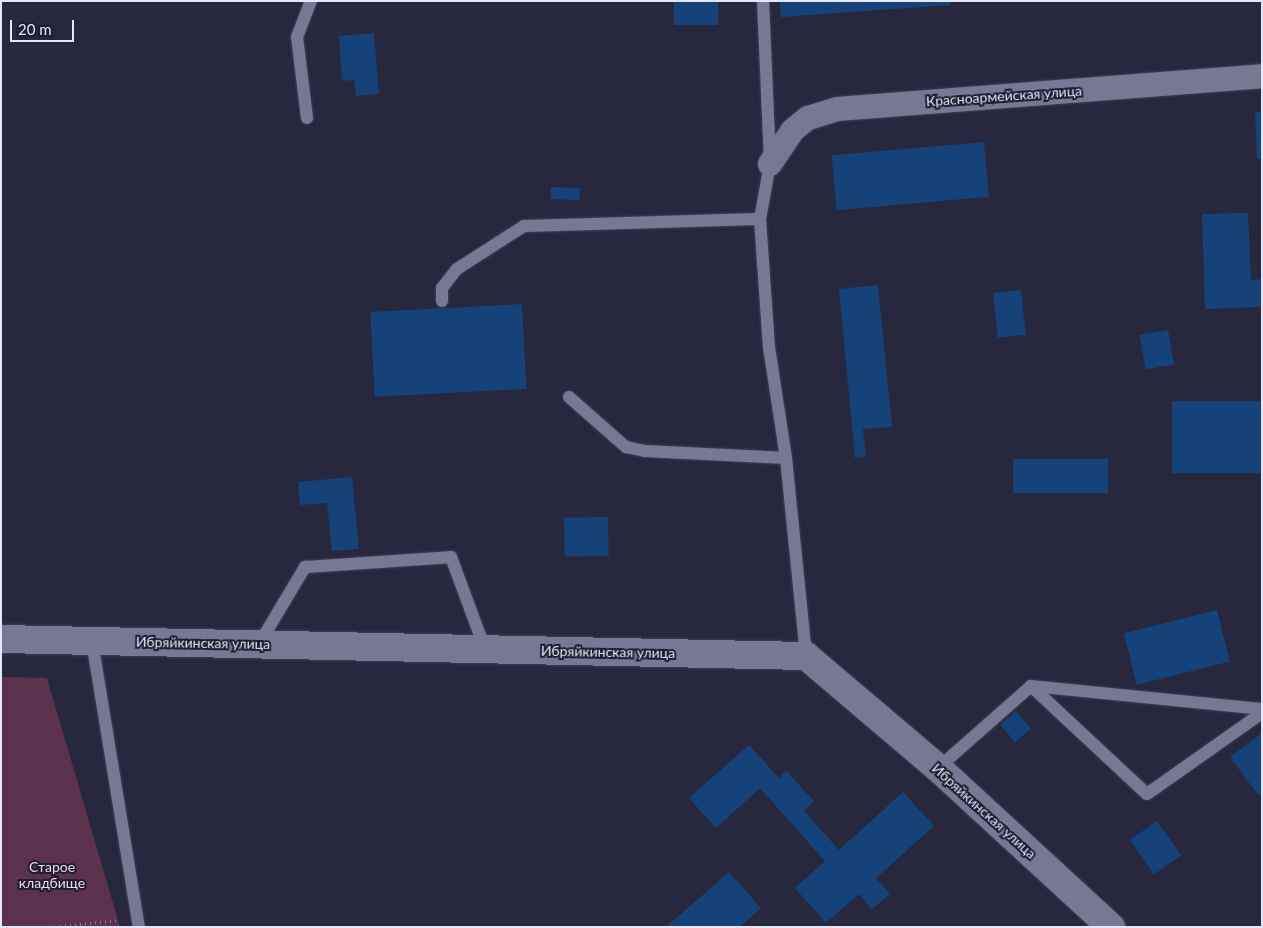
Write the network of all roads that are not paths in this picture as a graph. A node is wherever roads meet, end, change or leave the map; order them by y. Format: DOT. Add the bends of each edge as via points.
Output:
graph roads {
  1 [pos="311,1"];
  2 [pos="763,1"];
  3 [pos="1262,76"];
  4 [pos="307,118"];
  5 [pos="770,164"];
  6 [pos="760,219"];
  7 [pos="442,302"];
  8 [pos="569,397"];
  9 [pos="786,458"];
  10 [pos="1,639"];
  11 [pos="92,641"];
  12 [pos="259,644"];
  13 [pos="485,649"];
  14 [pos="806,656"];
  15 [pos="1031,686"];
  16 [pos="1262,711"];
  17 [pos="938,768"];
  18 [pos="139,927"];
  19 [pos="1111,927"];
  1 -- 4 [label="lane" via="296,37"];
  2 -- 5 [label="lane"];
  3 -- 5 [label="street, Красноармейская улица" via="837,109 808,118 793,130"];
  5 -- 6 [label="lane"];
  6 -- 7 [label="lane" via="524,226 457,269 442,288"];
  6 -- 9 [label="lane" via="769,348"];
  8 -- 9 [label="lane" via="626,447 645,451"];
  9 -- 14 [label="lane"];
  10 -- 11 [label="street, Ибряйкинская улица"];
  11 -- 12 [label="street, Ибряйкинская улица"];
  11 -- 18 [label="lane"];
  12 -- 13 [label="street, Ибряйкинская улица"];
  12 -- 13 [label="lane" via="305,567 450,557"];
  13 -- 14 [label="street, Ибряйкинская улица"];
  14 -- 17 [label="street, Ибряйкинская улица"];
  15 -- 16 [label="lane"];
  15 -- 16 [label="lane" via="1146,794"];
  15 -- 17 [label="lane"];
  17 -- 19 [label="street, Ибряйкинская улица"];
}
